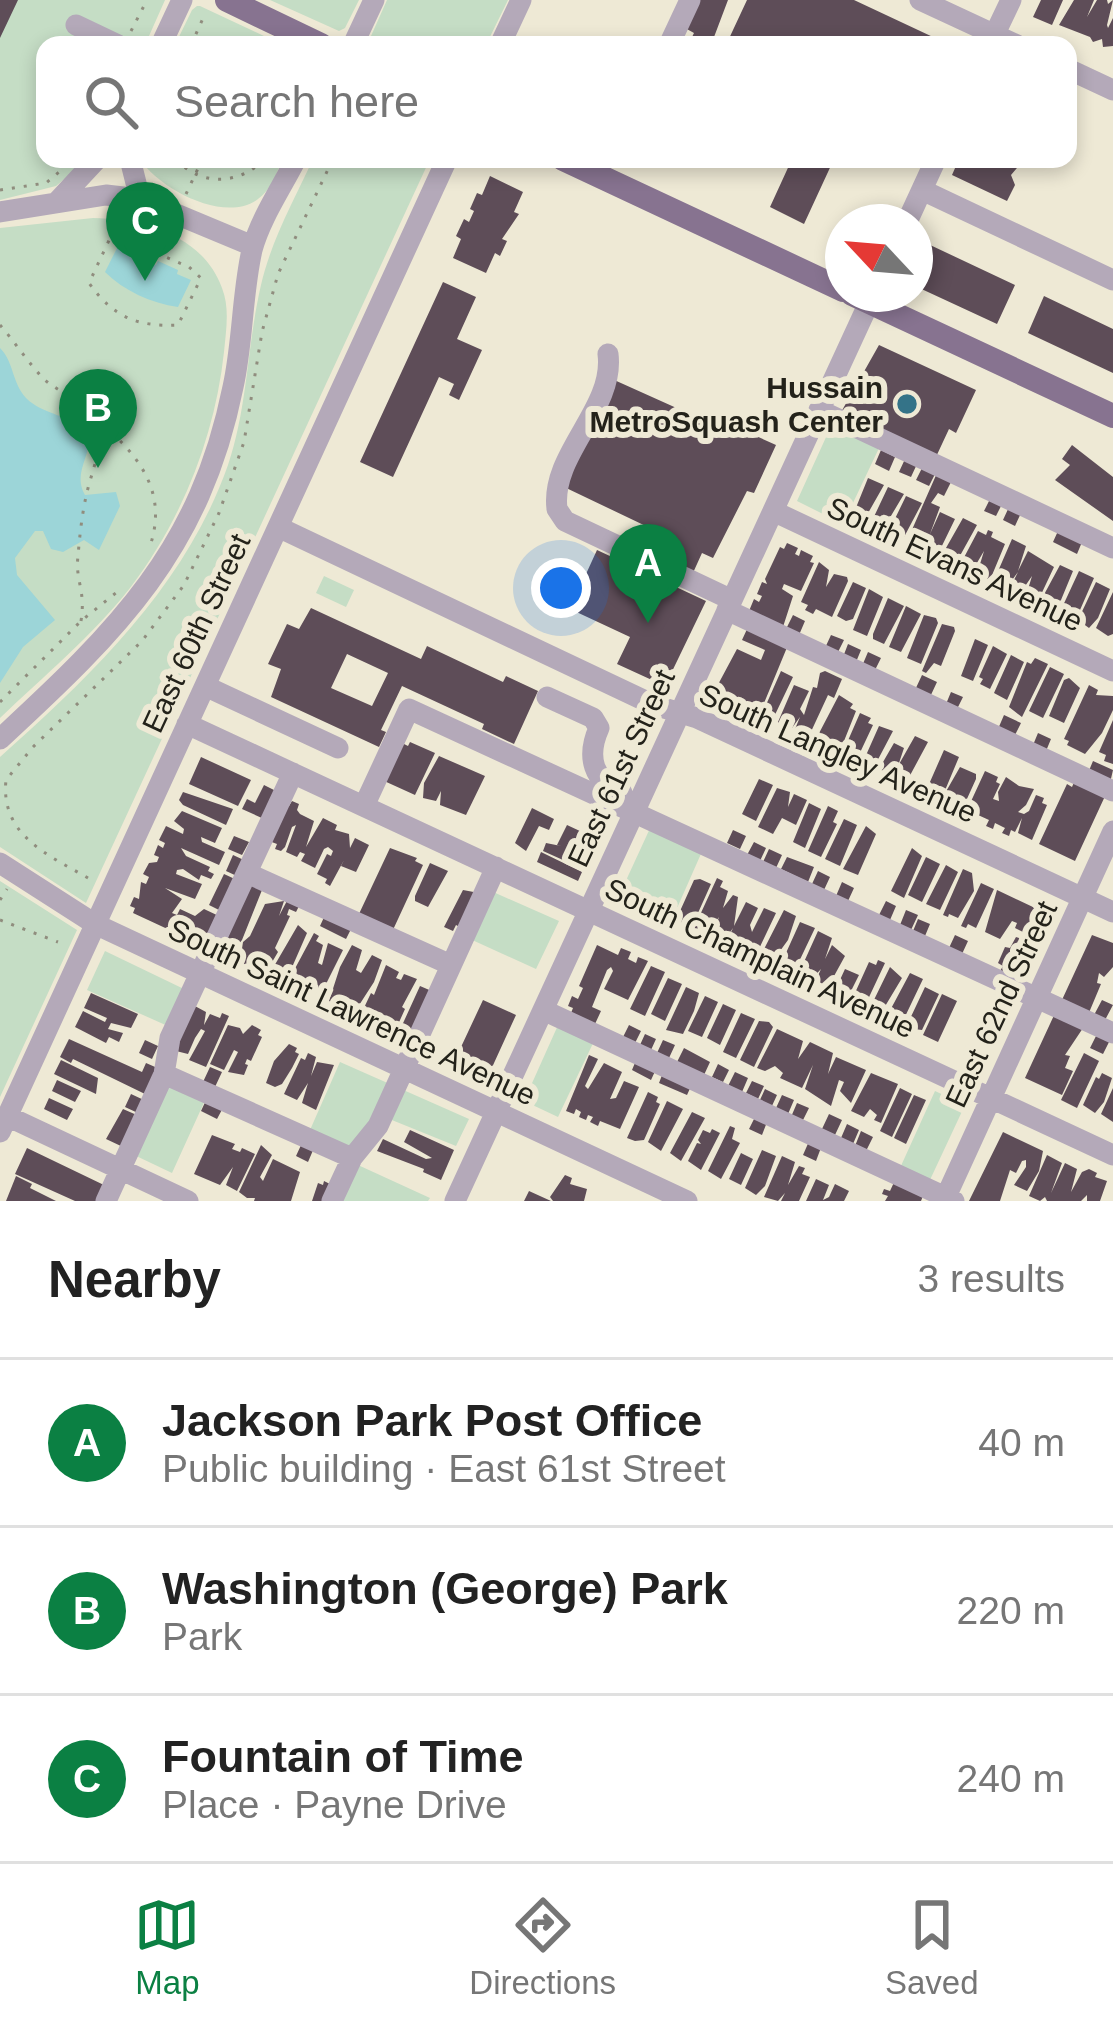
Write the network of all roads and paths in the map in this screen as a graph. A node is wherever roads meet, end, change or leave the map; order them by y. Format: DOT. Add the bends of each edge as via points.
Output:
graph roads {
  1 [pos="147,0"];
  2 [pos="182,0"];
  3 [pos="227,0"];
  4 [pos="374,0"];
  5 [pos="521,0"];
  6 [pos="690,0"];
  7 [pos="920,0"];
  8 [pos="1011,0"];
  9 [pos="204,16"];
  10 [pos="76,25"];
  11 [pos="101,36"];
  12 [pos="126,36"];
  13 [pos="165,36"];
  14 [pos="194,36"];
  15 [pos="302,36"];
  16 [pos="357,36"];
  17 [pos="504,36"];
  18 [pos="673,36"];
  19 [pos="985,36"];
  20 [pos="994,36"];
  21 [pos="1077,73"];
  22 [pos="1113,90"];
  23 [pos="75,168"];
  24 [pos="82,168"];
  25 [pos="132,168"];
  26 [pos="187,168"];
  27 [pos="197,168"];
  28 [pos="236,168"];
  29 [pos="253,168"];
  30 [pos="292,168"];
  31 [pos="442,168"];
  32 [pos="932,168"];
  33 [pos="611,169"];
  34 [pos="195,175"];
  35 [pos="240,177"];
  36 [pos="0,190"];
  37 [pos="922,190"];
  38 [pos="186,194"];
  39 [pos="140,199"];
  40 [pos="57,202"];
  41 [pos="915,204"];
  42 [pos="0,212"];
  43 [pos="168,232"];
  44 [pos="253,246"];
  45 [pos="158,253"];
  46 [pos="1113,280"];
  47 [pos="825,281"];
  48 [pos="858,312"];
  49 [pos="895,312"];
  50 [pos="0,325"];
  51 [pos="608,354"];
  52 [pos="819,410"];
  53 [pos="1113,416"];
  54 [pos="98,424"];
  55 [pos="772,511"];
  56 [pos="278,527"];
  57 [pos="152,544"];
  58 [pos="1113,548"];
  59 [pos="126,584"];
  60 [pos="85,599"];
  61 [pos="100,604"];
  62 [pos="729,605"];
  63 [pos="81,621"];
  64 [pos="1113,671"];
  65 [pos="205,686"];
  66 [pos="547,697"];
  67 [pos="0,702"];
  68 [pos="680,713"];
  69 [pos="187,724"];
  70 [pos="0,739"];
  71 [pos="338,748"];
  72 [pos="293,773"];
  73 [pos="1113,791"];
  74 [pos="364,806"];
  75 [pos="637,806"];
  76 [pos="1113,831"];
  77 [pos="36,848"];
  78 [pos="0,863"];
  79 [pos="496,868"];
  80 [pos="247,873"];
  81 [pos="88,878"];
  82 [pos="8,887"];
  83 [pos="1082,898"];
  84 [pos="0,900"];
  85 [pos="589,911"];
  86 [pos="1113,912"];
  87 [pos="0,920"];
  88 [pos="94,924"];
  89 [pos="58,942"];
  90 [pos="451,965"];
  91 [pos="200,974"];
  92 [pos="1037,998"];
  93 [pos="543,1010"];
  94 [pos="1113,1033"];
  95 [pos="404,1069"];
  96 [pos="164,1074"];
  97 [pos="991,1098"];
  98 [pos="496,1112"];
  99 [pos="4,1124"];
  100 [pos="1113,1155"];
  101 [pos="352,1158"];
  102 [pos="121,1169"];
  103 [pos="948,1200"];
  104 [pos="106,1201"];
  105 [pos="188,1201"];
  106 [pos="332,1201"];
  107 [pos="455,1201"];
  108 [pos="687,1201"];
  1 -- 12 [label="path"];
  2 -- 13 [label="street"];
  3 -- 15 [label="main road"];
  4 -- 16 [label="street"];
  5 -- 17 [label="street"];
  6 -- 18 [label="street"];
  7 -- 19 [label="street"];
  8 -- 20 [label="street"];
  9 -- 14 [label="path"];
  10 -- 11 [label="street"];
  21 -- 22 [label="street"];
  23 -- 36 [label="path" via="46,183"];
  24 -- 40 [label="street"];
  25 -- 39 [label="street"];
  26 -- 34 [label="path"];
  27 -- 34 [label="path"];
  28 -- 35 [label="path"];
  29 -- 35 [label="path"];
  30 -- 44 [label="street"];
  31 -- 56 [label="street, East 60th Street"];
  32 -- 37 [label="street"];
  33 -- 47 [label="main road"];
  34 -- 35 [label="path"];
  34 -- 38 [label="path"];
  37 -- 41 [label="street"];
  37 -- 46 [label="street"];
  39 -- 40 [label="street" via="106,194"];
  39 -- 44 [label="street"];
  40 -- 42 [label="street"];
  43 -- 45 [label="path"];
  44 -- 70 [label="street" via="234,386 180,539 116,627"];
  45 -- 45 [label="path" via="112,234 89,283 124,318 178,325 201,278"];
  48 -- 52 [label="street, East 61st Street"];
  49 -- 53 [label="main road"];
  50 -- 54 [label="path" via="44,380"];
  51 -- 62 [label="street" via="608,377 560,481 557,509"];
  52 -- 55 [label="street, East 61st Street"];
  52 -- 58 [label="street"];
  54 -- 57 [label="path" via="152,482"];
  54 -- 60 [label="path" via="101,447 78,554"];
  55 -- 62 [label="street, East 61st Street"];
  55 -- 64 [label="street, South Evans Avenue"];
  56 -- 65 [label="street, East 60th Street"];
  56 -- 68 [label="street, South Langley Avenue"];
  59 -- 61 [label="path"];
  60 -- 61 [label="path"];
  60 -- 63 [label="path"];
  61 -- 63 [label="path"];
  62 -- 68 [label="street, East 61st Street"];
  62 -- 73 [label="street"];
  63 -- 67 [label="path"];
  65 -- 69 [label="street, East 60th Street"];
  65 -- 71 [label="street"];
  66 -- 75 [label="street" via="593,718 599,728 591,760 602,783"];
  68 -- 75 [label="street, East 61st Street"];
  68 -- 83 [label="street, South Langley Avenue"];
  69 -- 72 [label="street, South Champlain Avenue"];
  69 -- 88 [label="street, East 60th Street"];
  72 -- 74 [label="street, South Champlain Avenue"];
  72 -- 80 [label="street"];
  74 -- 75 [label="street" via="410,710"];
  74 -- 79 [label="street, South Champlain Avenue"];
  75 -- 85 [label="street, East 61st Street"];
  75 -- 92 [label="street"];
  76 -- 83 [label="street, East 62nd Street"];
  77 -- 81 [label="path"];
  78 -- 88 [label="street, South Saint Lawrence Avenue"];
  79 -- 85 [label="street, South Champlain Avenue"];
  79 -- 90 [label="street"];
  80 -- 90 [label="street"];
  80 -- 91 [label="street"];
  82 -- 84 [label="path"];
  83 -- 86 [label="street, South Langley Avenue"];
  83 -- 92 [label="street, East 62nd Street"];
  85 -- 93 [label="street, East 61st Street"];
  85 -- 97 [label="street, South Champlain Avenue"];
  87 -- 89 [label="path"];
  88 -- 91 [label="street, South Saint Lawrence Avenue"];
  88 -- 99 [label="street, East 60th Street"];
  90 -- 95 [label="street"];
  91 -- 95 [label="street, South Saint Lawrence Avenue"];
  91 -- 96 [label="street" via="170,1038"];
  92 -- 94 [label="street"];
  92 -- 97 [label="street, East 62nd Street"];
  93 -- 98 [label="street, East 61st Street"];
  93 -- 103 [label="street"];
  95 -- 98 [label="street, South Saint Lawrence Avenue"];
  95 -- 101 [label="street" via="378,1126"];
  96 -- 101 [label="street"];
  96 -- 102 [label="street"];
  97 -- 100 [label="street, South Champlain Avenue"];
  97 -- 103 [label="street, East 62nd Street"];
  98 -- 107 [label="street, East 61st Street"];
  98 -- 108 [label="street, South Saint Lawrence Avenue"];
  99 -- 102 [label="street"];
  101 -- 106 [label="street"];
  102 -- 104 [label="street"];
  102 -- 105 [label="street"];
}
